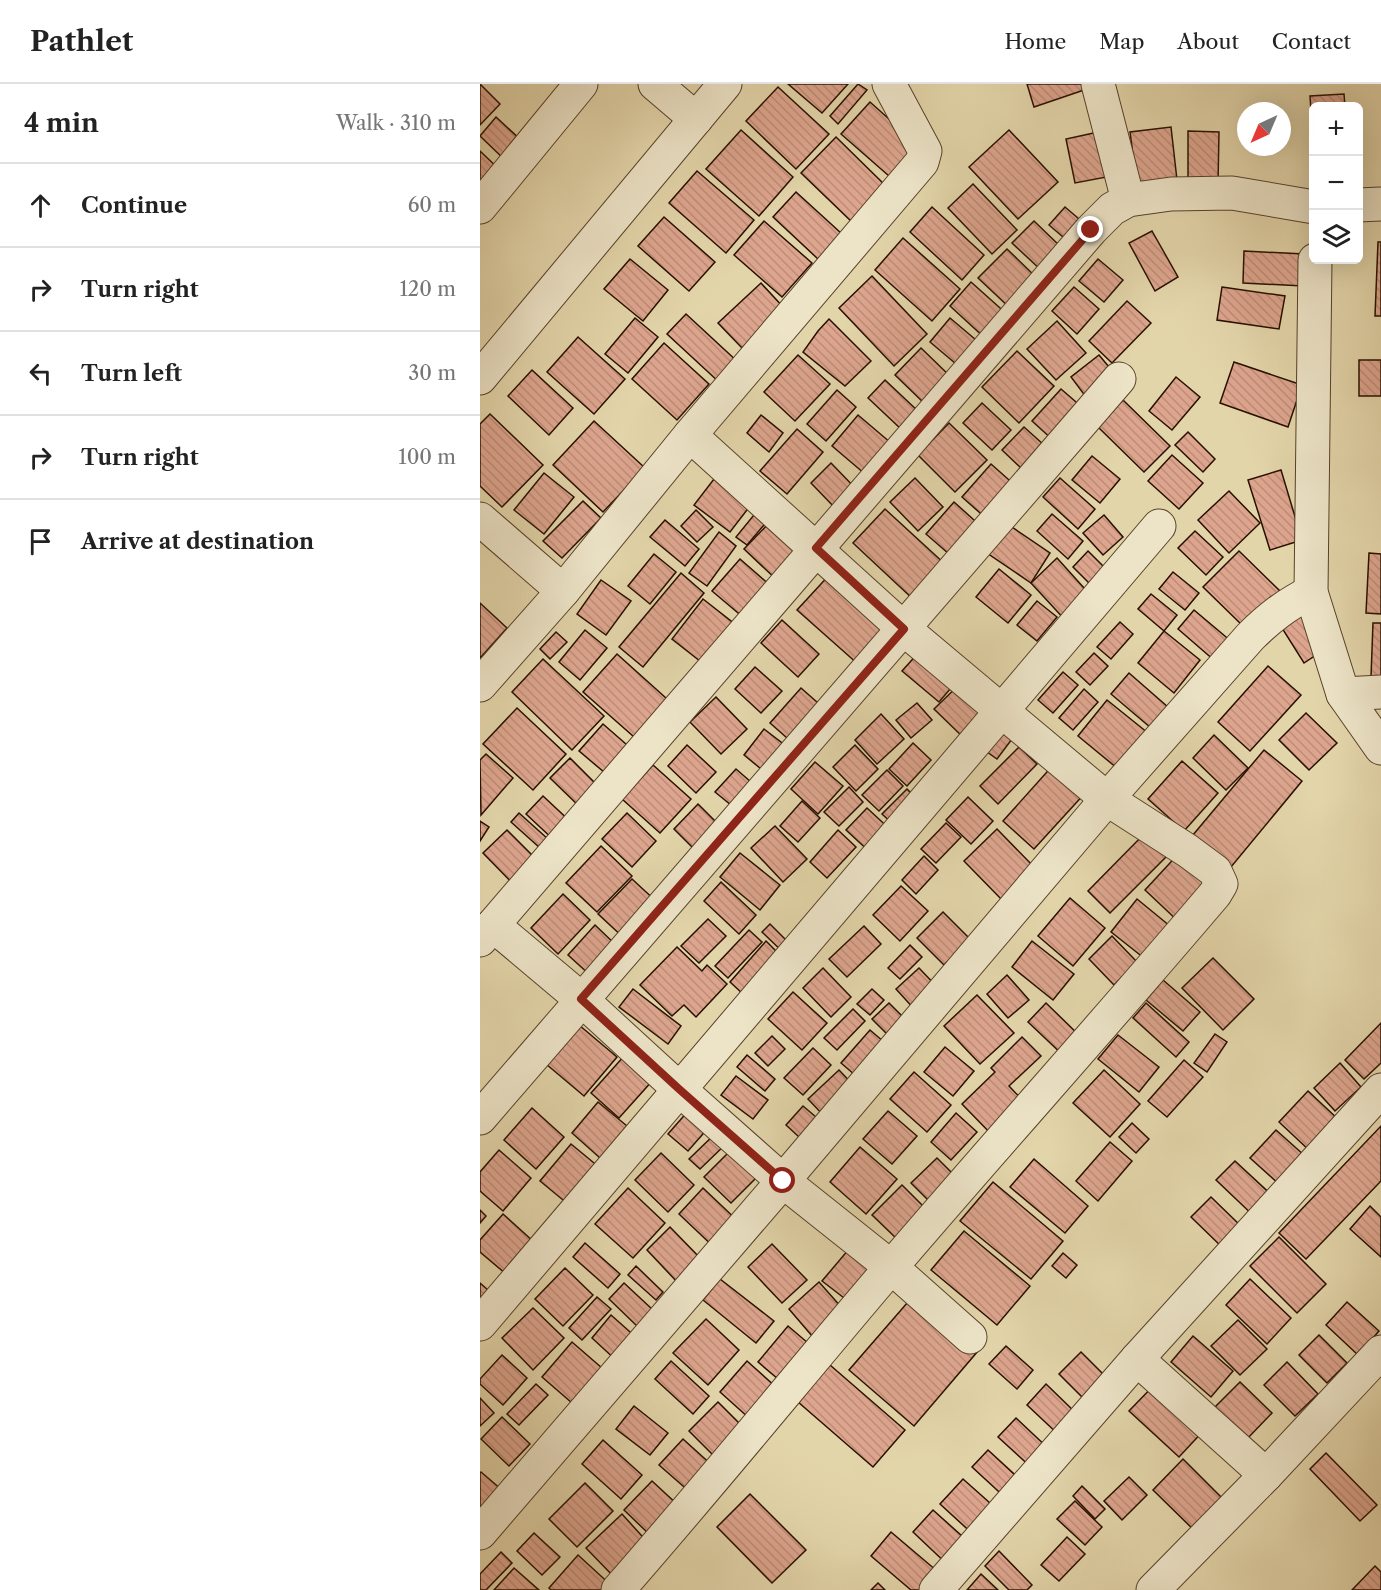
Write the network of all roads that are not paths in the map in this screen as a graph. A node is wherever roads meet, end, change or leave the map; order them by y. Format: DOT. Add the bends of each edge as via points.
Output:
graph roads {
  1 [pos="581,84"];
  2 [pos="655,84"];
  3 [pos="725,84"];
  4 [pos="889,84"];
  5 [pos="1098,84"];
  6 [pos="696,119"];
  7 [pos="1128,200"];
  8 [pos="1381,204"];
  9 [pos="1363,205"];
  10 [pos="1309,206"];
  11 [pos="480,207"];
  12 [pos="1315,264"];
  13 [pos="480,378"];
  14 [pos="1119,379"];
  15 [pos="690,435"];
  16 [pos="480,519"];
  17 [pos="1159,526"];
  18 [pos="816,548"];
  19 [pos="563,591"];
  20 [pos="1311,592"];
  21 [pos="904,629"];
  22 [pos="480,685"];
  23 [pos="1381,692"];
  24 [pos="1343,694"];
  25 [pos="1004,710"];
  26 [pos="1381,748"];
  27 [pos="1107,799"];
  28 [pos="487,933"];
  29 [pos="581,999"];
  30 [pos="679,1089"];
  31 [pos="1381,1090"];
  32 [pos="480,1118"];
  33 [pos="783,1181"];
  34 [pos="891,1267"];
  35 [pos="480,1324"];
  36 [pos="970,1337"];
  37 [pos="1381,1352"];
  38 [pos="1137,1359"];
  39 [pos="1266,1475"];
  40 [pos="480,1533"];
  41 [pos="618,1590"];
  42 [pos="936,1590"];
  43 [pos="1153,1590"];
  1 -- 11 [label="street"];
  2 -- 6 [label="street"];
  3 -- 6 [label="street"];
  4 -- 15 [label="street" via="925,151 921,162"];
  5 -- 7 [label="street"];
  6 -- 13 [label="street"];
  7 -- 10 [label="street" via="1171,194 1232,193"];
  7 -- 18 [label="street" via="1112,209 1091,230"];
  8 -- 9 [label="street"];
  12 -- 20 [label="street"];
  14 -- 21 [label="street"];
  15 -- 18 [label="street"];
  15 -- 19 [label="street"];
  16 -- 19 [label="street"];
  17 -- 25 [label="street"];
  18 -- 21 [label="street"];
  18 -- 28 [label="street"];
  19 -- 22 [label="street"];
  20 -- 24 [label="street"];
  20 -- 27 [label="street" via="1279,610 1250,637"];
  21 -- 25 [label="street"];
  21 -- 29 [label="street"];
  23 -- 24 [label="street"];
  24 -- 26 [label="street"];
  25 -- 27 [label="street"];
  25 -- 30 [label="street"];
  27 -- 33 [label="street"];
  27 -- 34 [label="street" via="1215,871 1221,884"];
  28 -- 29 [label="street"];
  29 -- 30 [label="street"];
  29 -- 32 [label="street"];
  30 -- 33 [label="street"];
  30 -- 35 [label="street"];
  31 -- 38 [label="street"];
  33 -- 34 [label="street"];
  33 -- 40 [label="street"];
  34 -- 36 [label="street"];
  34 -- 41 [label="street"];
  37 -- 39 [label="street"];
  38 -- 39 [label="street"];
  38 -- 42 [label="street"];
  39 -- 43 [label="street"];
}
